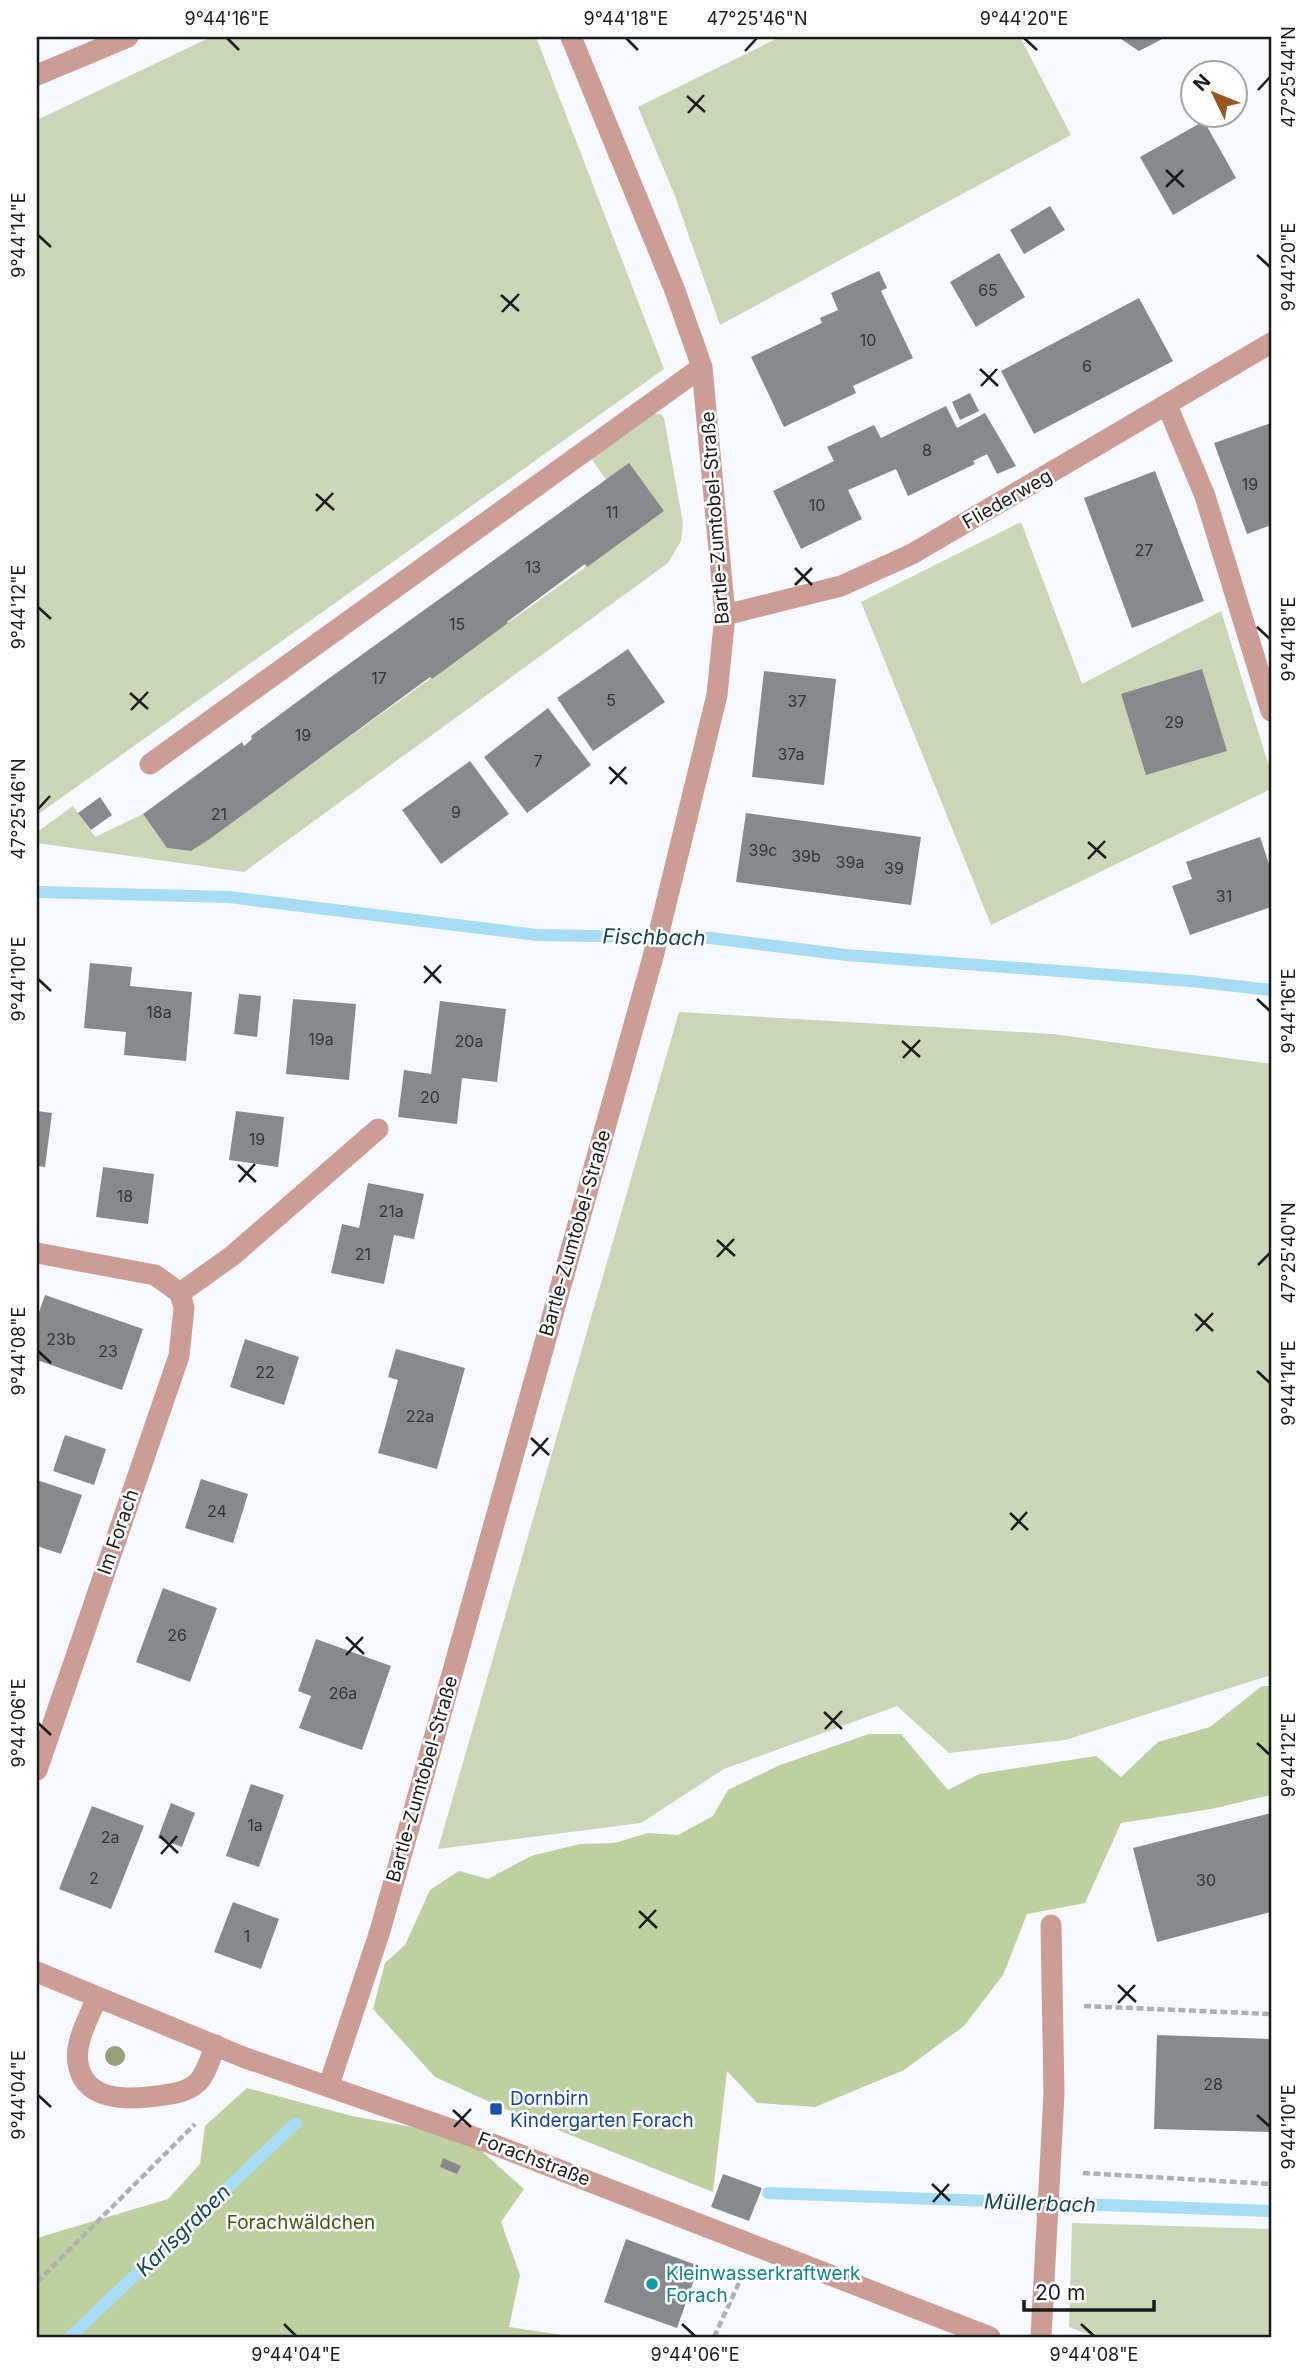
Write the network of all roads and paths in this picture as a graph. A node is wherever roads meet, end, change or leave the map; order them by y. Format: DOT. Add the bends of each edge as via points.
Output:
graph roads {
  1 [pos="128,37"];
  2 [pos="571,37"];
  3 [pos="37,75"];
  4 [pos="1271,343"];
  5 [pos="702,367"];
  6 [pos="1167,405"];
  7 [pos="725,615"];
  8 [pos="1271,711"];
  9 [pos="150,764"];
  10 [pos="378,1129"];
  11 [pos="37,1254"];
  12 [pos="180,1293"];
  13 [pos="37,1770"];
  14 [pos="1051,1925"];
  15 [pos="37,1972"];
  16 [pos="97,1997"];
  17 [pos="1052,2005"];
  18 [pos="1271,2014"];
  19 [pos="216,2045"];
  20 [pos="329,2085"];
  21 [pos="197,2122"];
  22 [pos="1049,2171"];
  23 [pos="1271,2184"];
  24 [pos="744,2240"];
  25 [pos="37,2281"];
  26 [pos="714,2337"];
  27 [pos="990,2337"];
  28 [pos="1041,2337"];
  1 -- 3 [label="street"];
  2 -- 5 [label="street, Bartle-Zumtobel-Straße"];
  4 -- 6 [label="street, Fliederweg"];
  5 -- 7 [label="street, Bartle-Zumtobel-Straße"];
  5 -- 9 [label="street"];
  6 -- 7 [label="street, Fliederweg" via="912,554 841,586"];
  6 -- 8 [label="street" via="1205,496"];
  7 -- 20 [label="street, Bartle-Zumtobel-Straße" via="717,695 653,957 380,1931"];
  10 -- 12 [label="street" via="232,1256"];
  11 -- 12 [label="street" via="155,1275"];
  12 -- 13 [label="street, Im Forach" via="184,1308 179,1356"];
  14 -- 17 [label="street"];
  15 -- 16 [label="street, Forachstraße"];
  16 -- 19 [label="street, Forachstraße"];
  16 -- 19 [label="street" via="78,2049 78,2063 92,2089 108,2096 133,2099 185,2091 199,2081"];
  17 -- 18 [label="path"];
  17 -- 22 [label="street" via="1054,2094"];
  19 -- 20 [label="street, Forachstraße"];
  20 -- 24 [label="street, Forachstraße"];
  21 -- 25 [label="path"];
  22 -- 23 [label="path"];
  22 -- 28 [label="street"];
  24 -- 26 [label="path" via="746,2269"];
  24 -- 27 [label="street, Forachstraße"];
}
